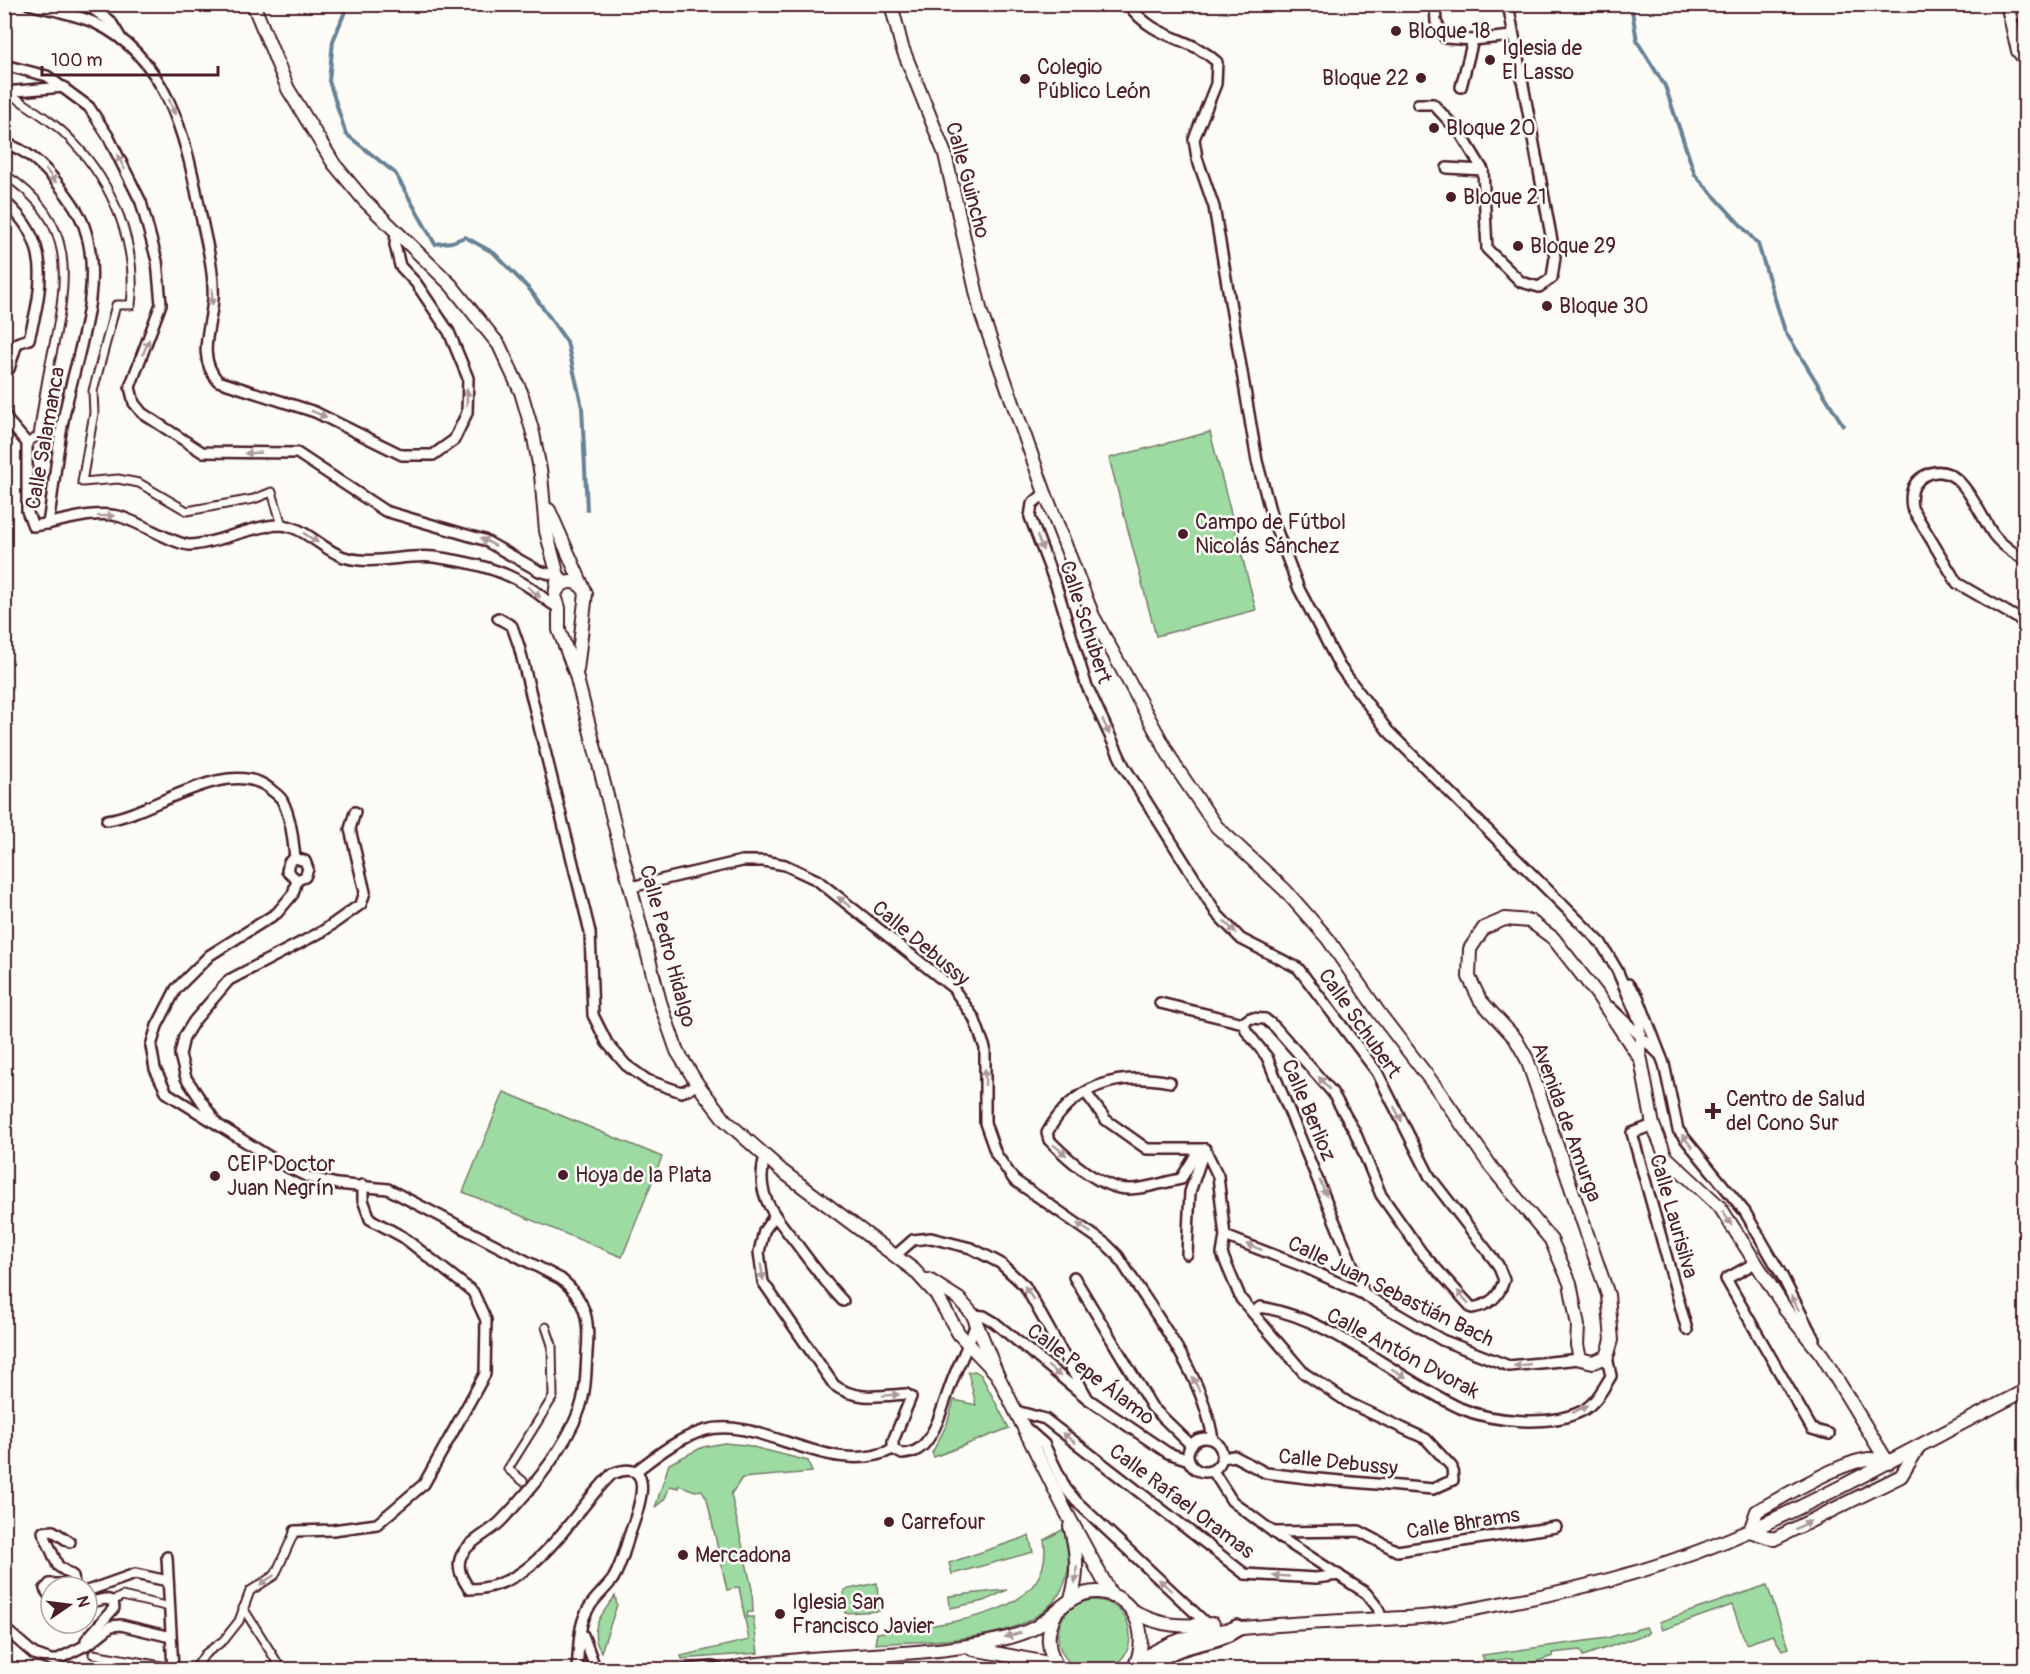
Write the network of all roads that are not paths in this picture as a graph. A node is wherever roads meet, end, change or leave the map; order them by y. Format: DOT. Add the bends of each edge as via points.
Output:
graph roads {
  1 [pos="29,4"];
  2 [pos="86,4"];
  3 [pos="253,4"];
  4 [pos="891,4"];
  5 [pos="1128,4"];
  6 [pos="1435,4"];
  7 [pos="1508,4"];
  8 [pos="2007,4"];
  9 [pos="1512,36"];
  10 [pos="1473,40"];
  11 [pos="124,43"];
  12 [pos="2025,62"];
  13 [pos="7,67"];
  14 [pos="64,87"];
  15 [pos="1461,87"];
  16 [pos="6,92"];
  17 [pos="1418,104"];
  18 [pos="4,142"];
  19 [pos="1448,168"];
  20 [pos="1483,170"];
  21 [pos="4,174"];
  22 [pos="4,201"];
  23 [pos="396,231"];
  24 [pos="4,372"];
  25 [pos="4,412"];
  26 [pos="27,443"];
  27 [pos="1045,493"];
  28 [pos="543,497"];
  29 [pos="48,524"];
  30 [pos="282,525"];
  31 [pos="2025,561"];
  32 [pos="563,579"];
  33 [pos="584,588"];
  34 [pos="559,608"];
  35 [pos="582,608"];
  36 [pos="498,618"];
  37 [pos="2025,623"];
  38 [pos="576,675"];
  39 [pos="355,812"];
  40 [pos="107,820"];
  41 [pos="295,858"];
  42 [pos="297,880"];
  43 [pos="632,887"];
  44 [pos="1617,970"];
  45 [pos="1597,994"];
  46 [pos="1160,1003"];
  47 [pos="1634,1007"];
  48 [pos="1623,1020"];
  49 [pos="1243,1023"];
  50 [pos="1641,1037"];
  51 [pos="1660,1055"];
  52 [pos="1641,1060"];
  53 [pos="1170,1082"];
  54 [pos="698,1085"];
  55 [pos="1086,1093"];
  56 [pos="1653,1125"];
  57 [pos="220,1128"];
  58 [pos="1205,1149"];
  59 [pos="765,1156"];
  60 [pos="363,1185"];
  61 [pos="773,1218"];
  62 [pos="1225,1236"];
  63 [pos="1187,1254"];
  64 [pos="896,1255"];
  65 [pos="1755,1263"];
  66 [pos="914,1270"];
  67 [pos="1074,1277"];
  68 [pos="1365,1295"];
  69 [pos="959,1299"];
  70 [pos="843,1301"];
  71 [pos="946,1311"];
  72 [pos="1253,1313"];
  73 [pos="975,1319"];
  74 [pos="546,1326"];
  75 [pos="1687,1330"];
  76 [pos="970,1346"];
  77 [pos="1822,1355"];
  78 [pos="982,1356"];
  79 [pos="1607,1357"];
  80 [pos="1580,1359"];
  81 [pos="957,1368"];
  82 [pos="997,1374"];
  83 [pos="2025,1390"];
  84 [pos="1089,1399"];
  85 [pos="1016,1411"];
  86 [pos="1023,1425"];
  87 [pos="1829,1434"];
  88 [pos="1869,1434"];
  89 [pos="1213,1440"];
  90 [pos="1191,1445"];
  91 [pos="1919,1446"];
  92 [pos="893,1449"];
  93 [pos="1222,1458"];
  94 [pos="1188,1460"];
  95 [pos="1857,1461"];
  96 [pos="1888,1463"];
  97 [pos="1213,1471"];
  98 [pos="635,1472"];
  99 [pos="523,1481"];
  100 [pos="1875,1489"];
  101 [pos="1065,1510"];
  102 [pos="1556,1527"];
  103 [pos="295,1531"];
  104 [pos="1750,1531"];
  105 [pos="1273,1532"];
  106 [pos="70,1542"];
  107 [pos="167,1557"];
  108 [pos="72,1575"];
  109 [pos="1339,1575"];
  110 [pos="168,1581"];
  111 [pos="99,1587"];
  112 [pos="1112,1596"];
  113 [pos="1071,1599"];
  114 [pos="99,1600"];
  115 [pos="113,1601"];
  116 [pos="170,1608"];
  117 [pos="243,1608"];
  118 [pos="1131,1609"];
  119 [pos="1059,1610"];
  120 [pos="1381,1617"];
  121 [pos="1208,1625"];
  122 [pos="4,1628"];
  123 [pos="1237,1628"];
  124 [pos="581,1629"];
  125 [pos="171,1637"];
  126 [pos="962,1647"];
  127 [pos="71,1654"];
  128 [pos="93,1654"];
  129 [pos="811,1658"];
  130 [pos="742,1668"];
  131 [pos="1138,1668"];
  132 [pos="173,1669"];
  133 [pos="194,1670"];
  134 [pos="282,1670"];
  135 [pos="577,1670"];
  136 [pos="584,1670"];
  137 [pos="595,1670"];
  138 [pos="682,1670"];
  139 [pos="722,1670"];
  140 [pos="781,1670"];
  141 [pos="1057,1670"];
  1 -- 11 [label="street" via="95,23"];
  2 -- 11 [label="street" via="111,22"];
  3 -- 23 [label="street" via="288,89 310,128 334,164"];
  4 -- 27 [label="street, Calle Guincho" via="902,47 945,154 981,313"];
  5 -- 44 [label="street" via="1134,14 1160,34 1204,50 1216,62 1216,84 1194,139 1215,207 1257,461 1272,518 1299,589 1340,667 1388,731 1602,943"];
  6 -- 10 [label="street" via="1436,22 1445,38"];
  7 -- 9 [label="street"];
  8 -- 12 [label="street" via="2018,51"];
  9 -- 10 [label="street"];
  9 -- 20 [label="street" via="1556,257 1552,278 1539,287 1521,282 1487,249"];
  10 -- 15 [label="street"];
  11 -- 23 [label="street, one-way" via="152,69 167,94 191,166 213,298 206,351 208,369 218,381 315,412 402,455 433,455 454,440 467,413 468,378 449,332 400,266"];
  13 -- 14 [label="street" via="47,76"];
  14 -- 16 [label="street"];
  32 -- 14 [label="street, one-way" via="539,571 484,540 385,511 297,453 202,452 142,413 134,403 130,387 161,304 150,225 108,136 89,106"];
  16 -- 30 [label="street" via="72,141 91,164 110,191 131,256 131,305 116,305 93,391 94,413 82,482 118,479 139,483 187,511 272,492"];
  17 -- 20 [label="street" via="1433,104 1461,134"];
  18 -- 29 [label="street, Calle Salamanca, one-way" via="44,166 63,190 84,226 90,257 91,296 64,414"];
  19 -- 20 [label="street"];
  21 -- 26 [label="street" via="26,188 41,206 57,231 65,268 64,298 38,436"];
  22 -- 24 [label="street" via="33,238 41,260 37,306 28,339 17,343 9,369"];
  23 -- 28 [label="street" via="451,285 499,345 521,392 533,433"];
  25 -- 26 [label="street"];
  26 -- 29 [label="street" via="27,511 33,526"];
  27 -- 49 [label="street, Calle Schubert, one-way" via="1032,504 1030,517 1057,588 1086,684 1125,766 1217,914 1241,939 1298,968 1377,1072 1430,1177 1498,1265 1504,1280 1499,1295 1472,1308 1422,1253 1381,1195 1355,1132 1332,1092 1265,1019 1250,1018"];
  27 -- 80 [label="street, Calle Guincho" via="1094,616 1175,766 1216,826 1286,890 1328,939 1492,1168 1551,1240 1570,1283"];
  28 -- 32 [label="street" via="546,531"];
  28 -- 33 [label="street"];
  29 -- 30 [label="street, Calle Salamanca, one-way" via="116,515 189,545"];
  30 -- 34 [label="street, one-way" via="302,532 343,557 369,561 425,557 482,566 529,587"];
  31 -- 37 [label="street" via="1995,536 1961,482 1950,473 1934,470 1920,478 1910,494 1912,508 1957,583"];
  32 -- 33 [label="street"];
  32 -- 34 [label="street" via="556,592"];
  33 -- 35 [label="street" via="586,599"];
  34 -- 35 [label="street" via="568,613"];
  34 -- 38 [label="street, Calle Pedro Hidalgo" via="560,630"];
  35 -- 38 [label="street"];
  36 -- 54 [label="street" via="512,626 519,646 590,932 593,1015 607,1043 626,1065 647,1080 681,1092"];
  38 -- 43 [label="street, Calle Pedro Hidalgo"];
  39 -- 57 [label="street" via="350,829 365,892 361,904 322,931 229,981 184,1037 180,1056 186,1078"];
  40 -- 41 [label="street" via="123,818 195,786 246,780 265,785 281,798"];
  41 -- 42 [label="street" via="289,862 287,871"];
  41 -- 42 [label="street" via="305,861 308,869"];
  42 -- 57 [label="street" via="293,894 277,913 210,955 192,971 176,989 157,1026 151,1046 155,1069 167,1093"];
  43 -- 54 [label="street, Calle Pedro Hidalgo" via="660,1002 677,1051"];
  89 -- 43 [label="street, Calle Debussy, one-way" via="1210,1418 1189,1369 1118,1256 1014,1180 996,1154 985,1123 985,1048 975,1018 953,988 817,880 785,865 742,861"];
  44 -- 47 [label="street"];
  44 -- 51 [label="street" via="1638,997"];
  45 -- 48 [label="street, Avenida de Amurga"];
  45 -- 52 [label="street, Avenida de Amurga"];
  45 -- 79 [label="street, Avenida de Amurga" via="1553,938 1530,921 1505,919 1484,928 1470,949 1469,976 1480,1000 1515,1038 1527,1059 1608,1295 1612,1340"];
  46 -- 49 [label="street"];
  47 -- 48 [label="street"];
  47 -- 50 [label="street"];
  48 -- 50 [label="street, Avenida de Amurga"];
  49 -- 68 [label="street, Calle Berlioz, one-way" via="1267,1057"];
  50 -- 51 [label="street, Avenida de Amurga"];
  50 -- 52 [label="street"];
  77 -- 51 [label="street, Avenida de Amurga, one-way" via="1745,1212 1678,1130"];
  52 -- 56 [label="street, Avenida de Amurga"];
  53 -- 55 [label="street" via="1129,1077"];
  54 -- 59 [label="street, Calle Pedro Hidalgo" via="725,1120"];
  55 -- 58 [label="street" via="1106,1120 1148,1149"];
  55 -- 58 [label="street, one-way" via="1069,1102 1055,1119 1047,1133 1049,1140 1093,1176 1116,1188 1132,1189 1180,1179"];
  56 -- 65 [label="street, Avenida de Amurga, one-way" via="1666,1157 1720,1207"];
  56 -- 75 [label="street, Calle Laurisilva" via="1632,1133"];
  57 -- 60 [label="street" via="308,1176 337,1184"];
  58 -- 62 [label="street" via="1218,1176"];
  58 -- 63 [label="street" via="1190,1192"];
  59 -- 61 [label="street" via="761,1171"];
  59 -- 64 [label="street, Calle Pedro Hidalgo"];
  60 -- 98 [label="street" via="388,1189 561,1279 583,1303 588,1322 580,1409 530,1489 460,1558 460,1575 469,1589 487,1589 523,1570 545,1554 612,1473 624,1469"];
  60 -- 103 [label="street" via="370,1220 403,1237 473,1292 486,1320 485,1374 424,1484 377,1524"];
  61 -- 70 [label="street"];
  61 -- 92 [label="street, one-way" via="764,1231 759,1252 763,1282 819,1366 846,1394 911,1397"];
  68 -- 62 [label="street, Calle Juan Sebastián Bach, one-way"];
  62 -- 72 [label="street" via="1222,1254 1241,1299"];
  64 -- 66 [label="street, Calle Pedro Hidalgo"];
  84 -- 64 [label="street, one-way" via="1026,1287 1000,1263 971,1248 931,1238 913,1240"];
  65 -- 77 [label="street, Avenida de Amurga"];
  65 -- 87 [label="street" via="1726,1279 1812,1429"];
  66 -- 69 [label="street, Calle Pedro Hidalgo"];
  66 -- 71 [label="street, Calle Pedro Hidalgo"];
  67 -- 90 [label="street" via="1152,1407"];
  80 -- 68 [label="street, Calle Juan Sebastián Bach, one-way" via="1509,1366 1442,1340"];
  69 -- 71 [label="street" via="949,1302"];
  69 -- 73 [label="street, Calle Pedro Hidalgo"];
  71 -- 76 [label="street, Calle Pedro Hidalgo"];
  72 -- 79 [label="street, Calle Antón Dvorak, one-way" via="1260,1307 1274,1309 1304,1321 1463,1409 1521,1422 1581,1411 1599,1396 1611,1376"];
  72 -- 93 [label="street, Calle Debussy" via="1304,1373 1349,1403 1426,1439 1452,1467 1453,1480 1433,1489 1307,1478 1266,1473 1234,1456"];
  73 -- 76 [label="street"];
  73 -- 82 [label="street, Calle Pedro Hidalgo"];
  73 -- 84 [label="street, Calle Pepe Álamo, one-way" via="984,1316 994,1322"];
  74 -- 99 [label="street" via="552,1345 553,1397 508,1470"];
  76 -- 78 [label="street, Calle Pedro Hidalgo"];
  76 -- 81 [label="street"];
  77 -- 88 [label="street, Avenida de Amurga"];
  78 -- 81 [label="street"];
  78 -- 82 [label="street, Calle Pedro Hidalgo"];
  79 -- 80 [label="street" via="1593,1362"];
  81 -- 92 [label="street" via="925,1443 915,1452 902,1454"];
  82 -- 85 [label="street, Calle Pedro Hidalgo"];
  83 -- 91 [label="street"];
  84 -- 94 [label="street, Calle Pepe Álamo" via="1168,1453"];
  85 -- 86 [label="street, Calle Pedro Hidalgo"];
  109 -- 85 [label="street, Calle Rafael Oramas, one-way" via="1316,1578 1245,1574 1045,1419"];
  86 -- 101 [label="street, Calle Pedro Hidalgo"];
  121 -- 86 [label="street, one-way" via="1076,1501 1044,1443"];
  88 -- 95 [label="street" via="1867,1451"];
  88 -- 96 [label="street, Avenida de Amurga"];
  89 -- 90 [label="street" via="1199,1439"];
  89 -- 93 [label="street" via="1220,1447"];
  90 -- 94 [label="street"];
  91 -- 96 [label="street"];
  91 -- 100 [label="street" via="1900,1476"];
  92 -- 98 [label="street" via="867,1458 822,1453 750,1433 717,1429 684,1438"];
  93 -- 97 [label="street"];
  94 -- 97 [label="street" via="1196,1470"];
  95 -- 96 [label="street"];
  95 -- 104 [label="street" via="1756,1511"];
  96 -- 100 [label="street"];
  96 -- 104 [label="street"];
  97 -- 105 [label="street" via="1232,1501"];
  98 -- 124 [label="street" via="643,1496 624,1552 614,1577 586,1611"];
  104 -- 100 [label="street, one-way" via="1774,1539"];
  101 -- 112 [label="street, Calle Pedro Hidalgo"];
  101 -- 113 [label="street, Calle Pedro Hidalgo, one-way" via="1076,1549 1077,1576"];
  102 -- 105 [label="street, Calle Bhrams" via="1397,1551 1359,1531"];
  103 -- 117 [label="street, one-way" via="275,1575 250,1591"];
  104 -- 120 [label="street" via="1671,1560 1547,1595 1421,1617"];
  105 -- 109 [label="street"];
  106 -- 108 [label="street" via="53,1531 43,1532 58,1566"];
  107 -- 110 [label="street"];
  109 -- 120 [label="street" via="1373,1600"];
  110 -- 111 [label="street" via="135,1574"];
  110 -- 116 [label="street"];
  112 -- 113 [label="street" via="1098,1592"];
  112 -- 118 [label="street"];
  113 -- 119 [label="street"];
  114 -- 115 [label="street"];
  115 -- 116 [label="street" via="122,1596"];
  115 -- 127 [label="street" via="114,1608"];
  116 -- 125 [label="street"];
  117 -- 133 [label="street" via="225,1640 205,1654"];
  117 -- 134 [label="street"];
  118 -- 121 [label="street" via="1158,1623"];
  118 -- 131 [label="street" via="1142,1636"];
  119 -- 126 [label="street, one-way" via="1035,1628"];
  119 -- 141 [label="street" via="1052,1620 1048,1645"];
  120 -- 123 [label="street"];
  121 -- 123 [label="street"];
  122 -- 127 [label="street" via="34,1654 54,1661"];
  123 -- 131 [label="highway" via="1170,1651"];
  124 -- 135 [label="street"];
  124 -- 137 [label="street"];
  125 -- 127 [label="street" via="121,1624 111,1626"];
  125 -- 132 [label="street"];
  126 -- 129 [label="street"];
  126 -- 141 [label="street" via="1043,1662"];
  128 -- 132 [label="street"];
  129 -- 130 [label="street"];
  129 -- 140 [label="street" via="787,1664"];
  136 -- 137 [label="street"];
  138 -- 139 [label="street"];
}
